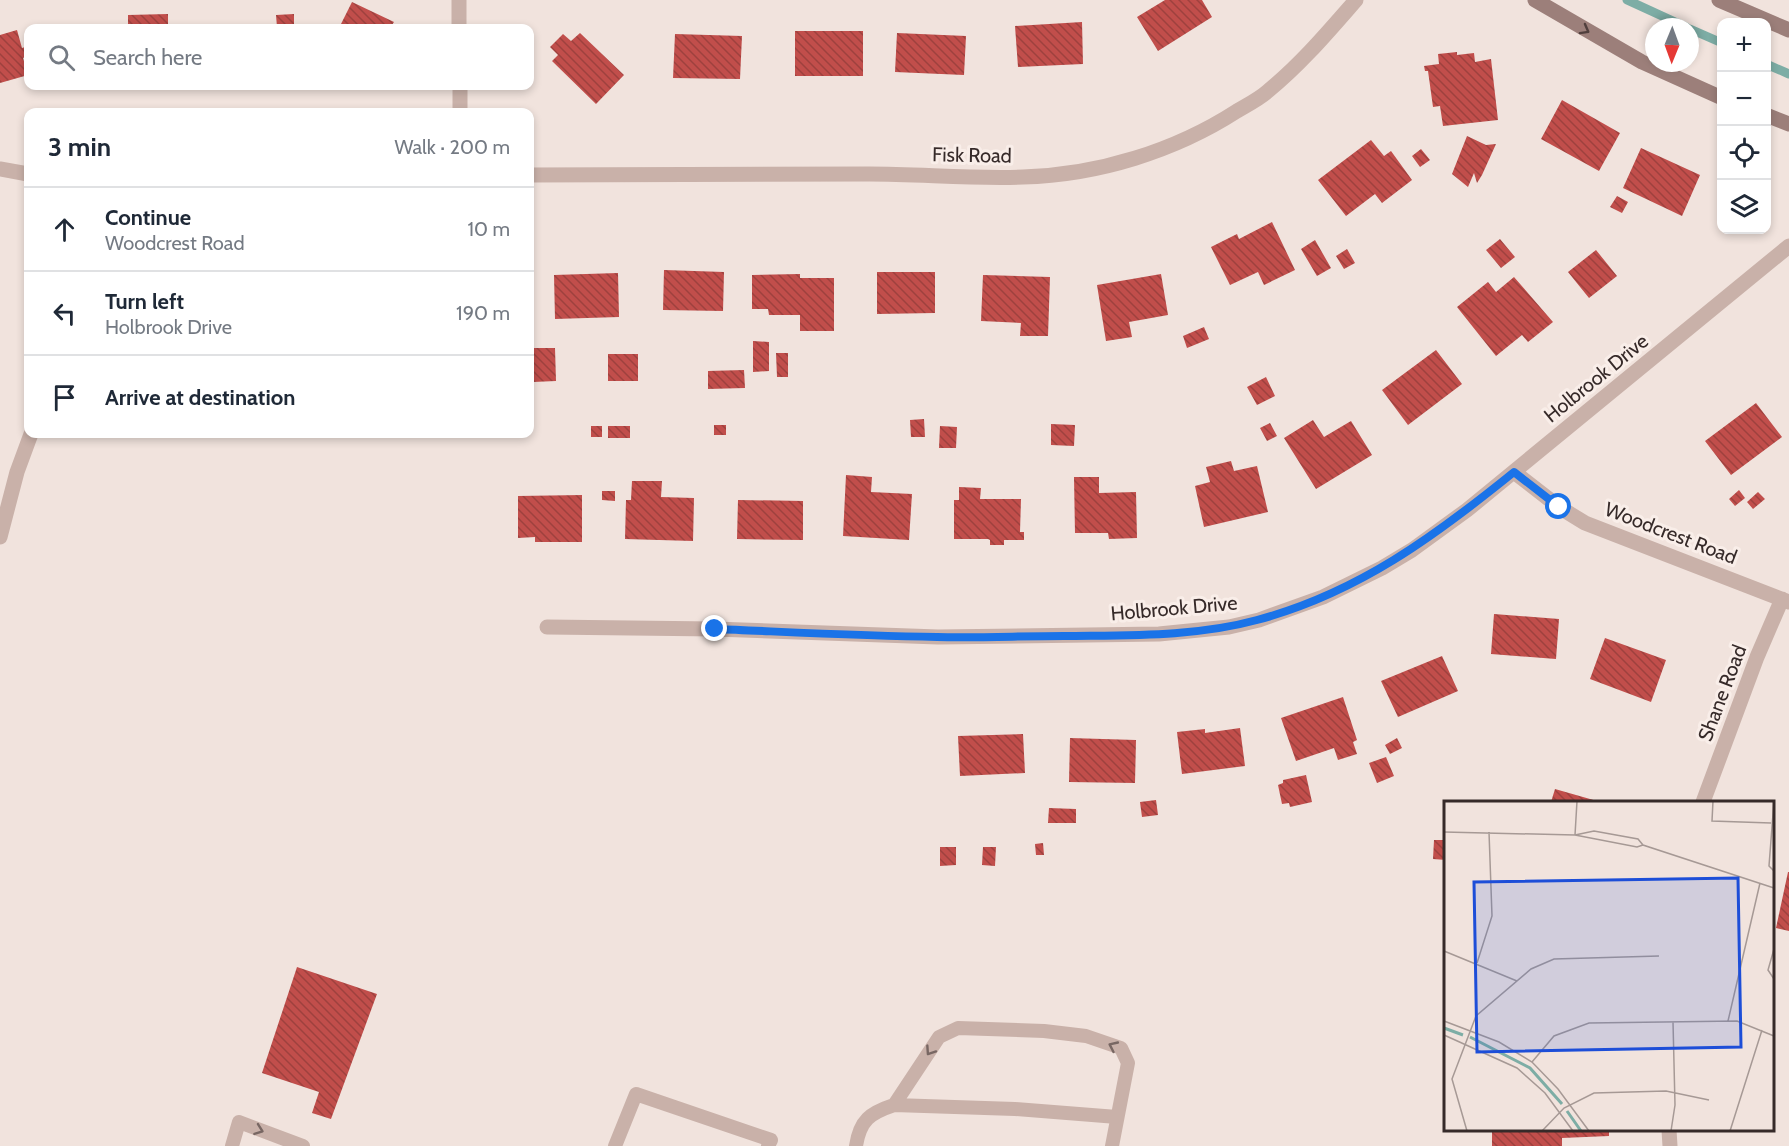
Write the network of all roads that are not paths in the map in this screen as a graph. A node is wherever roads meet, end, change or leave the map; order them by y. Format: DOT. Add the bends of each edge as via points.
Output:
graph roads {
  1 [pos="459,0"];
  2 [pos="1356,0"];
  3 [pos="1535,0"];
  4 [pos="1719,0"];
  5 [pos="459,24"];
  6 [pos="1789,30"];
  7 [pos="460,90"];
  8 [pos="1717,96"];
  9 [pos="460,108"];
  10 [pos="1771,117"];
  11 [pos="1789,124"];
  12 [pos="0,169"];
  13 [pos="24,173"];
  14 [pos="534,175"];
  15 [pos="1789,246"];
  16 [pos="30,438"];
  17 [pos="1514,472"];
  18 [pos="0,537"];
  19 [pos="1785,600"];
  20 [pos="547,627"];
  21 [pos="1703,801"];
  22 [pos="894,1105"];
  23 [pos="1117,1117"];
  24 [pos="232,1146"];
  25 [pos="303,1146"];
  26 [pos="615,1146"];
  27 [pos="768,1146"];
  28 [pos="856,1146"];
  29 [pos="1112,1146"];
  1 -- 5 [label="street"];
  2 -- 14 [label="street, Fisk Road" via="1303,60 1265,93 1210,128 1130,160 1078,171 997,178 892,174"];
  3 -- 8 [label="street, one-way" via="1642,62"];
  4 -- 6 [label="street"];
  7 -- 9 [label="street"];
  10 -- 11 [label="street"];
  12 -- 13 [label="street"];
  15 -- 17 [label="street, Holbrook Drive"];
  16 -- 18 [label="street"];
  17 -- 19 [label="street, Woodcrest Road" via="1585,523"];
  17 -- 20 [label="street, Holbrook Drive" via="1458,517 1382,568 1323,597 1229,627 1159,634 938,637"];
  19 -- 21 [label="street, Shane Road" via="1757,657"];
  22 -- 23 [label="lane"];
  23 -- 22 [label="lane, one-way" via="1128,1064 1121,1048 1086,1036 1044,1031 958,1028 939,1037"];
  22 -- 28 [label="lane" via="876,1111 865,1121 858,1131"];
  23 -- 29 [label="lane"];
  24 -- 25 [label="lane, one-way" via="239,1122"];
  26 -- 27 [label="lane" via="636,1094 771,1140"];
}
